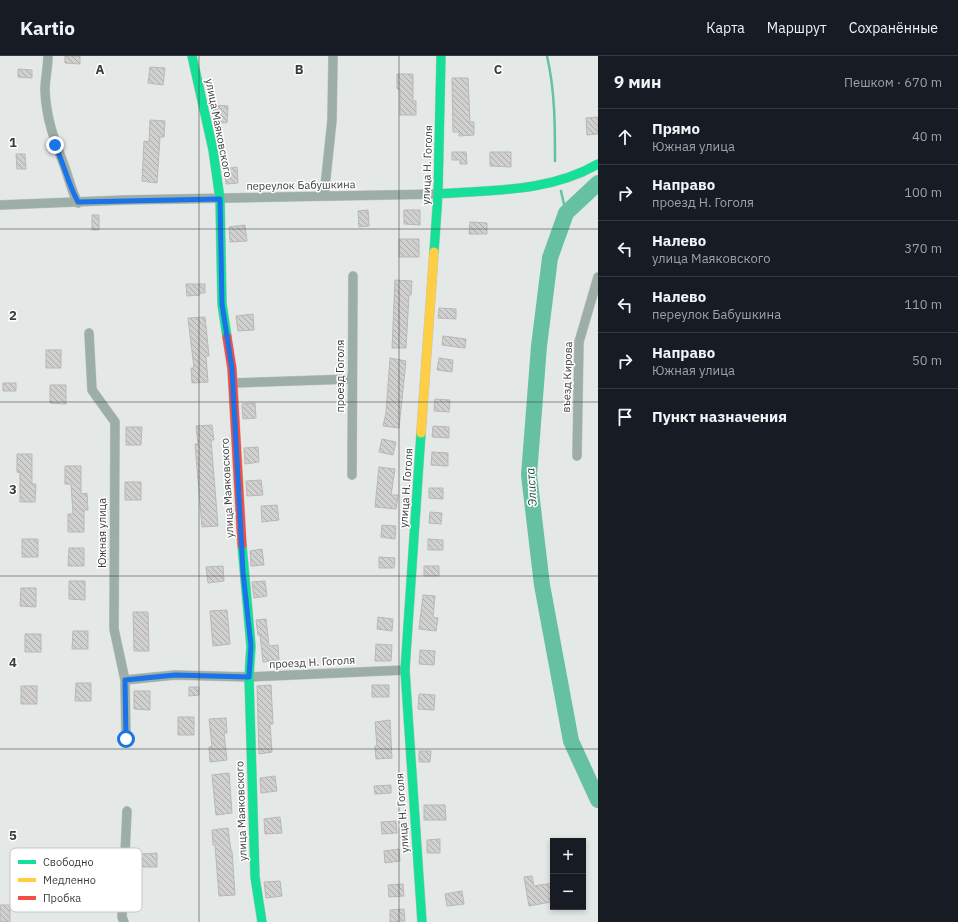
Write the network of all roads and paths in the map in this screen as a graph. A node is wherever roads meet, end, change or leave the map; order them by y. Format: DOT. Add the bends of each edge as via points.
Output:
graph roads {
  1 [pos="48,56"];
  2 [pos="192,56"];
  3 [pos="333,56"];
  4 [pos="442,56"];
  5 [pos="598,164"];
  6 [pos="438,194"];
  7 [pos="324,196"];
  8 [pos="220,199"];
  9 [pos="78,202"];
  10 [pos="0,205"];
  11 [pos="352,276"];
  12 [pos="598,277"];
  13 [pos="89,333"];
  14 [pos="352,379"];
  15 [pos="233,384"];
  16 [pos="577,456"];
  17 [pos="352,475"];
  18 [pos="405,670"];
  19 [pos="249,677"];
  20 [pos="125,680"];
  21 [pos="126,739"];
  22 [pos="126,811"];
  23 [pos="125,848"];
  24 [pos="122,912"];
  25 [pos="124,922"];
  26 [pos="262,922"];
  27 [pos="422,922"];
  1 -- 9 [label="street" via="45,89 48,118 55,145"];
  2 -- 8 [label="street, улица Маяковского" via="213,150"];
  3 -- 7 [label="street" via="332,120"];
  4 -- 6 [label="street, улица Н. Гоголя"];
  5 -- 6 [label="street, переулок Бабушкина" via="590,170 548,184"];
  6 -- 7 [label="street, переулок Бабушкина"];
  6 -- 18 [label="street, улица Н. Гоголя"];
  7 -- 8 [label="street, переулок Бабушкина"];
  8 -- 9 [label="street, переулок Бабушкина"];
  8 -- 15 [label="street, улица Маяковского" via="222,304"];
  9 -- 10 [label="street, переулок Бабушкина"];
  11 -- 14 [label="street, проезд Гоголя"];
  12 -- 16 [label="street, въезд Кирова" via="579,342"];
  13 -- 20 [label="street, Южная улица" via="92,390 115,422 114,629"];
  14 -- 15 [label="street"];
  14 -- 17 [label="street, проезд Гоголя"];
  15 -- 19 [label="street, улица Маяковского" via="243,572 251,646"];
  18 -- 19 [label="street, проезд Н. Гоголя"];
  18 -- 27 [label="street, улица Н. Гоголя"];
  19 -- 20 [label="street, проезд Н. Гоголя" via="175,675"];
  19 -- 26 [label="street, улица Маяковского" via="255,877"];
  20 -- 21 [label="street, Южная улица"];
  22 -- 23 [label="street"];
  24 -- 25 [label="street"];
}
